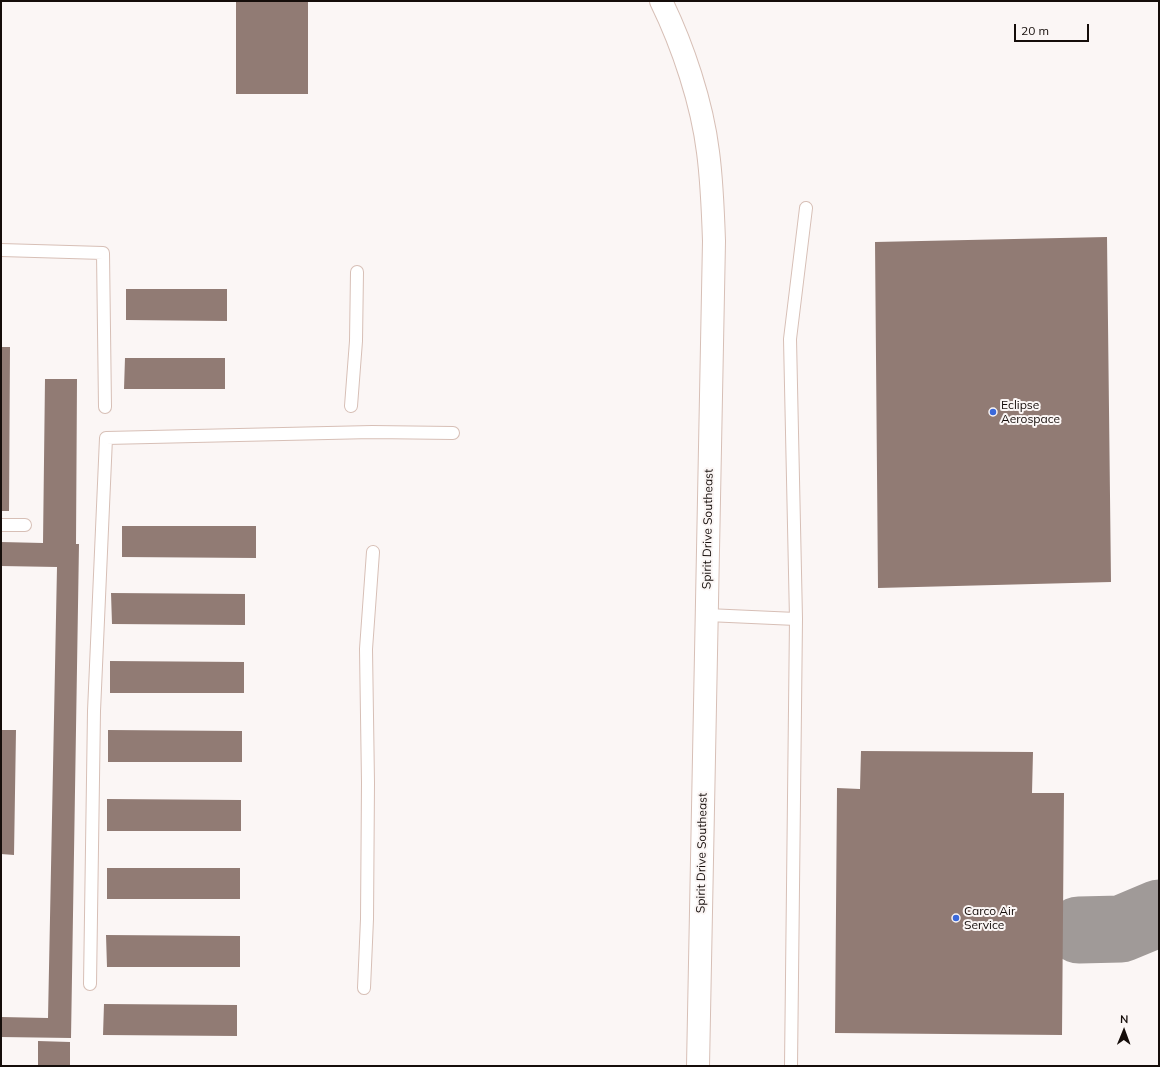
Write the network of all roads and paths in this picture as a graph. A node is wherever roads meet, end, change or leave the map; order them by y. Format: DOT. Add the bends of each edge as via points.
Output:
graph roads {
  1 [pos="661,1"];
  2 [pos="806,208"];
  3 [pos="1,250"];
  4 [pos="357,272"];
  5 [pos="351,406"];
  6 [pos="105,407"];
  7 [pos="453,433"];
  8 [pos="1,525"];
  9 [pos="25,525"];
  10 [pos="373,552"];
  11 [pos="707,615"];
  12 [pos="796,619"];
  13 [pos="90,984"];
  14 [pos="364,988"];
  15 [pos="698,1066"];
  16 [pos="791,1066"];
  1 -- 11 [label="street, Spirit Drive Southeast" via="688,65 708,151 713,193"];
  2 -- 12 [label="lane" via="790,339"];
  3 -- 6 [label="lane" via="103,253"];
  4 -- 5 [label="lane" via="356,341"];
  7 -- 13 [label="lane" via="372,432 106,438 94,704"];
  8 -- 9 [label="lane"];
  10 -- 14 [label="lane" via="366,649 368,783"];
  11 -- 12 [label="lane"];
  11 -- 15 [label="street, Spirit Drive Southeast"];
  12 -- 16 [label="lane"];
}
